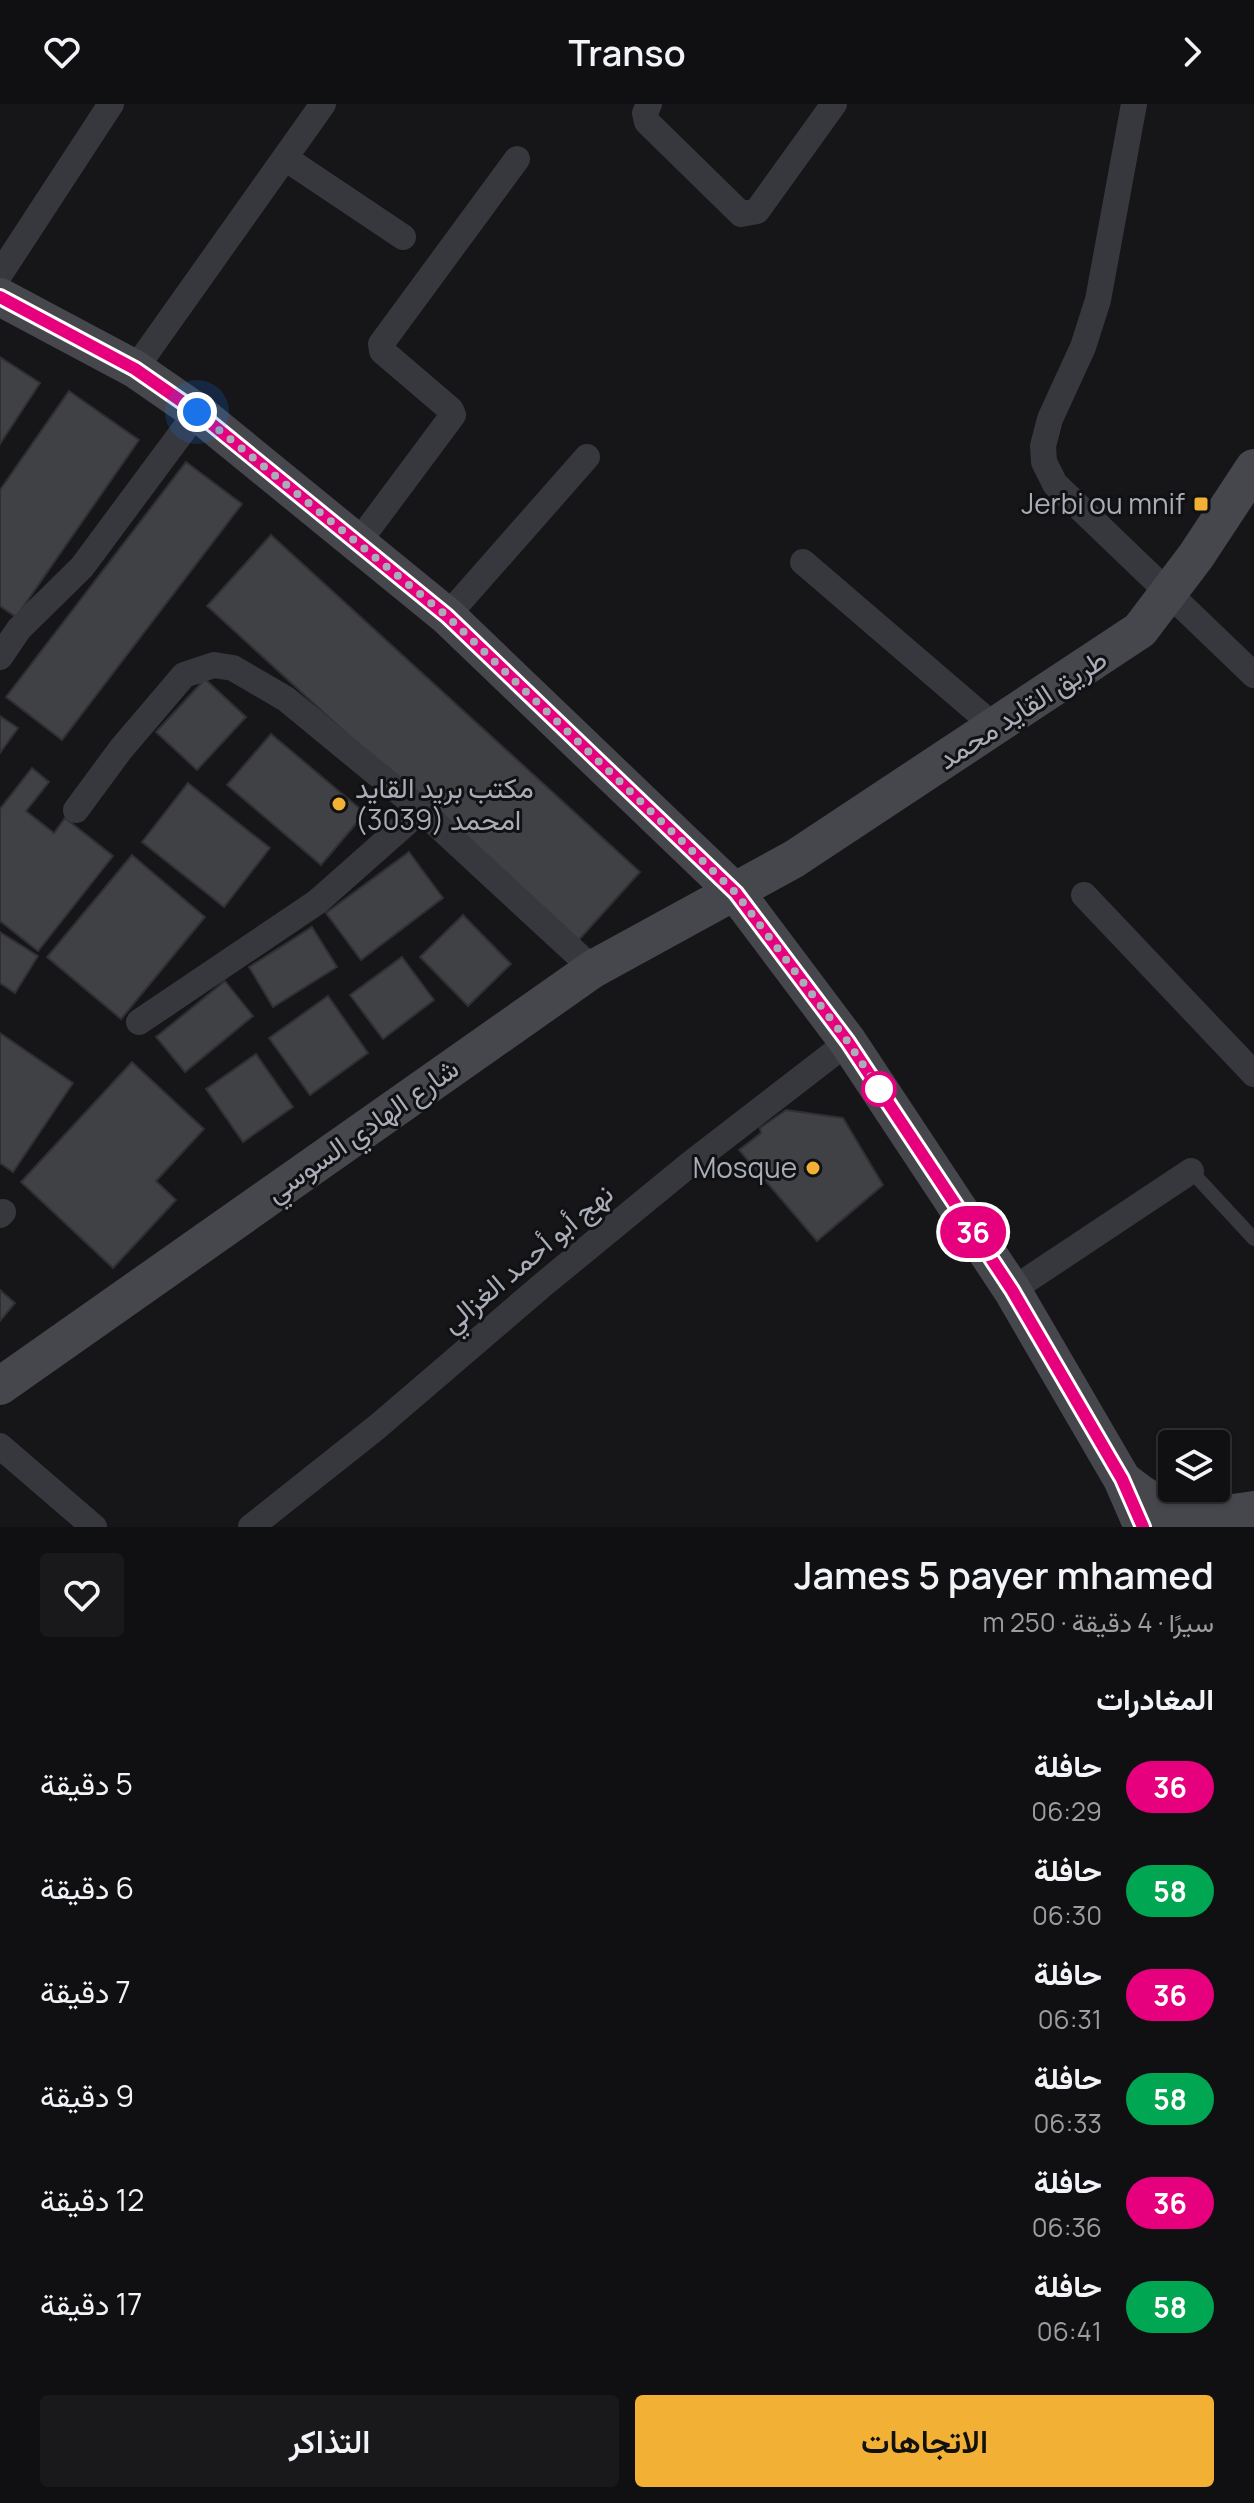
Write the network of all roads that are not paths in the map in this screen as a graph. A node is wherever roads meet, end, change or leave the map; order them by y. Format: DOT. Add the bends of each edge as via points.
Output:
graph roads {
  1 [pos="111,104"];
  2 [pos="323,104"];
  3 [pos="649,104"];
  4 [pos="834,104"];
  5 [pos="1134,104"];
  6 [pos="285,158"];
  7 [pos="517,159"];
  8 [pos="403,237"];
  9 [pos="0,274"];
  10 [pos="0,297"];
  11 [pos="135,369"];
  12 [pos="197,412"];
  13 [pos="587,457"];
  14 [pos="1254,468"];
  15 [pos="357,544"];
  16 [pos="803,562"];
  17 [pos="1168,592"];
  18 [pos="447,616"];
  19 [pos="0,657"];
  20 [pos="1254,675"];
  21 [pos="994,726"];
  22 [pos="76,810"];
  23 [pos="421,810"];
  24 [pos="736,893"];
  25 [pos="1084,895"];
  26 [pos="593,969"];
  27 [pos="139,1022"];
  28 [pos="848,1042"];
  29 [pos="1254,1074"];
  30 [pos="1191,1171"];
  31 [pos="1254,1239"];
  32 [pos="1012,1290"];
  33 [pos="0,1386"];
  34 [pos="0,1446"];
  35 [pos="1122,1479"];
  36 [pos="1254,1513"];
  37 [pos="94,1527"];
  38 [pos="251,1527"];
  39 [pos="1143,1527"];
  40 [pos="1242,1527"];
  1 -- 9 [label="street"];
  2 -- 6 [label="street"];
  3 -- 4 [label="street" via="647,122 741,214 749,214 757,211"];
  5 -- 17 [label="street" via="1098,300 1050,419 1044,462 1055,484"];
  6 -- 8 [label="street"];
  6 -- 11 [label="street"];
  7 -- 15 [label="street" via="381,344 382,351 453,415"];
  10 -- 11 [label="main road"];
  11 -- 12 [label="main road"];
  12 -- 15 [label="main road"];
  12 -- 19 [label="street" via="82,567 19,629"];
  13 -- 18 [label="street"];
  14 -- 17 [label="main road, طريق القايد محمد"];
  15 -- 18 [label="main road"];
  16 -- 21 [label="street"];
  17 -- 20 [label="street"];
  17 -- 21 [label="main road, طريق القايد محمد" via="1140,630"];
  18 -- 24 [label="main road"];
  21 -- 24 [label="main road, طريق القايد محمد"];
  22 -- 23 [label="street" via="184,675 214,665 233,668 286,699"];
  23 -- 26 [label="street"];
  23 -- 27 [label="street" via="317,902"];
  24 -- 26 [label="main road, شارع الهادي السوسي"];
  24 -- 28 [label="main road"];
  25 -- 29 [label="street"];
  26 -- 33 [label="main road, شارع الهادي السوسي"];
  28 -- 32 [label="main road"];
  28 -- 38 [label="street, نهج أبو أحمد الغزالي" via="690,1164"];
  30 -- 31 [label="lane"];
  30 -- 32 [label="street"];
  32 -- 35 [label="main road"];
  34 -- 37 [label="street"];
  35 -- 36 [label="main road" via="1162,1508 1180,1514"];
  35 -- 39 [label="main road"];
  36 -- 40 [label="main road"];
}
